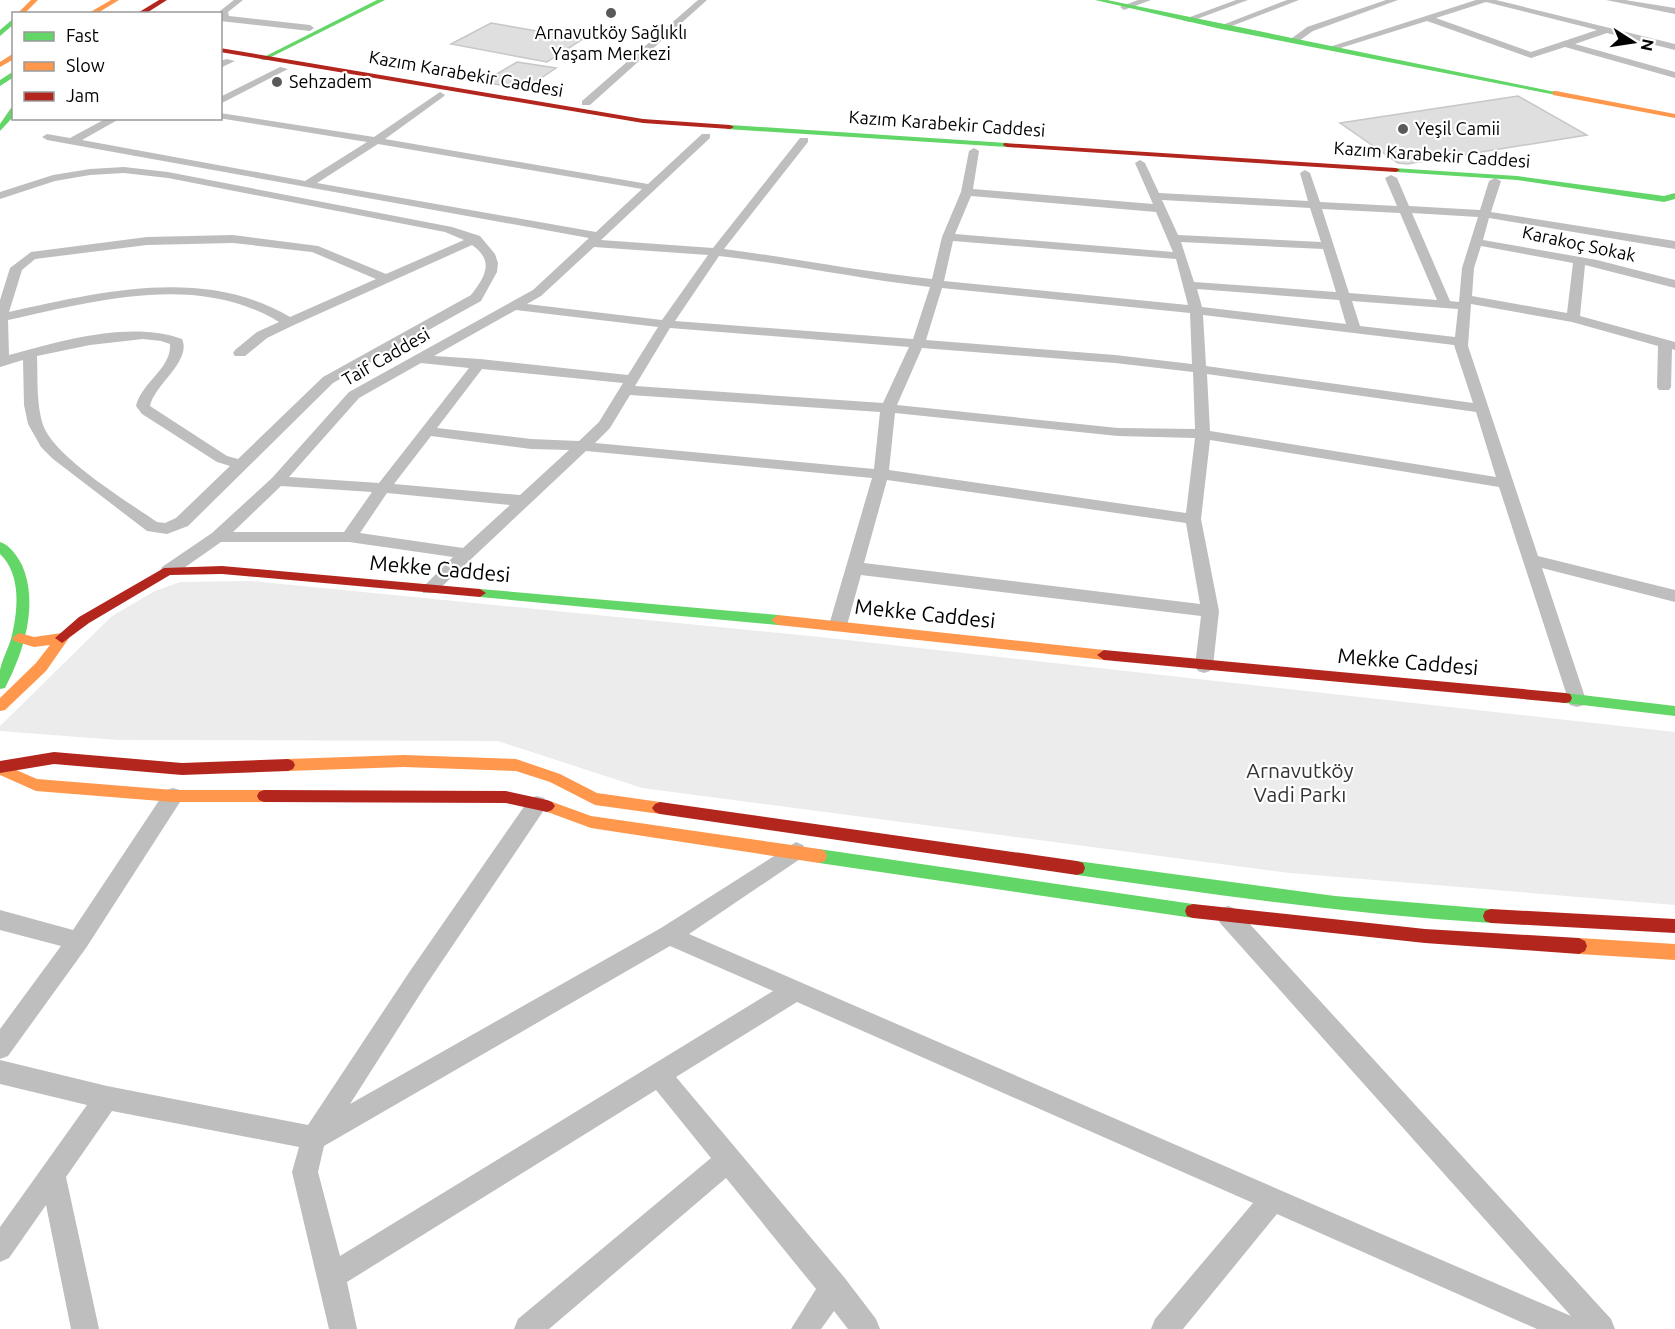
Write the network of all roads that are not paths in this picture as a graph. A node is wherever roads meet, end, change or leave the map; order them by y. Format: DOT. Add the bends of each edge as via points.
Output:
graph roads {
  1 [pos="35,0"];
  2 [pos="116,0"];
  3 [pos="136,0"];
  4 [pos="154,0"];
  5 [pos="164,0"];
  6 [pos="239,0"];
  7 [pos="367,0"];
  8 [pos="382,0"];
  9 [pos="703,0"];
  10 [pos="1098,0"];
  11 [pos="1147,0"];
  12 [pos="1244,0"];
  13 [pos="1295,0"];
  14 [pos="1394,0"];
  15 [pos="1486,0"];
  16 [pos="1610,0"];
  17 [pos="1644,2"];
  18 [pos="1124,7"];
  19 [pos="1675,11"];
  20 [pos="22,12"];
  21 [pos="94,12"];
  22 [pos="115,12"];
  23 [pos="133,12"];
  24 [pos="143,12"];
  25 [pos="223,18"];
  26 [pos="1430,19"];
  27 [pos="1186,20"];
  28 [pos="12,22"];
  29 [pos="1221,27"];
  30 [pos="310,28"];
  31 [pos="1605,31"];
  32 [pos="0,34"];
  33 [pos="1293,41"];
  34 [pos="1566,44"];
  35 [pos="1675,47"];
  36 [pos="1330,48"];
  37 [pos="12,56"];
  38 [pos="238,59"];
  39 [pos="0,65"];
  40 [pos="282,69"];
  41 [pos="12,75"];
  42 [pos="1675,75"];
  43 [pos="0,84"];
  44 [pos="440,95"];
  45 [pos="222,100"];
  46 [pos="574,110"];
  47 [pos="12,113"];
  48 [pos="222,116"];
  49 [pos="1675,116"];
  50 [pos="112,120"];
  51 [pos="0,129"];
  52 [pos="706,136"];
  53 [pos="47,137"];
  54 [pos="375,140"];
  55 [pos="804,140"];
  56 [pos="72,141"];
  57 [pos="974,151"];
  58 [pos="1140,163"];
  59 [pos="1305,173"];
  60 [pos="1391,178"];
  61 [pos="1495,182"];
  62 [pos="309,183"];
  63 [pos="649,187"];
  64 [pos="967,192"];
  65 [pos="0,196"];
  66 [pos="1675,196"];
  67 [pos="1157,202"];
  68 [pos="1314,204"];
  69 [pos="1675,208"];
  70 [pos="1404,210"];
  71 [pos="1485,214"];
  72 [pos="948,237"];
  73 [pos="1172,238"];
  74 [pos="476,239"];
  75 [pos="594,239"];
  76 [pos="1476,242"];
  77 [pos="1675,245"];
  78 [pos="1327,246"];
  79 [pos="716,252"];
  80 [pos="1181,256"];
  81 [pos="1580,261"];
  82 [pos="387,279"];
  83 [pos="1673,280"];
  84 [pos="937,285"];
  85 [pos="1190,285"];
  86 [pos="1346,297"];
  87 [pos="1465,302"];
  88 [pos="1445,304"];
  89 [pos="515,306"];
  90 [pos="1196,310"];
  91 [pos="1,318"];
  92 [pos="1573,318"];
  93 [pos="290,322"];
  94 [pos="666,324"];
  95 [pos="1354,329"];
  96 [pos="1461,342"];
  97 [pos="918,343"];
  98 [pos="1670,344"];
  99 [pos="240,353"];
  100 [pos="30,355"];
  101 [pos="421,359"];
  102 [pos="2,363"];
  103 [pos="480,363"];
  104 [pos="1200,369"];
  105 [pos="629,385"];
  106 [pos="1664,387"];
  107 [pos="888,408"];
  108 [pos="1482,409"];
  109 [pos="427,431"];
  110 [pos="1203,434"];
  111 [pos="581,446"];
  112 [pos="239,464"];
  113 [pos="881,474"];
  114 [pos="277,481"];
  115 [pos="1506,483"];
  116 [pos="383,488"];
  117 [pos="525,501"];
  118 [pos="1193,519"];
  119 [pos="218,537"];
  120 [pos="349,537"];
  121 [pos="0,546"];
  122 [pos="467,554"];
  123 [pos="1531,560"];
  124 [pos="854,568"];
  125 [pos="168,571"];
  126 [pos="429,589"];
  127 [pos="1675,596"];
  128 [pos="1210,611"];
  129 [pos="838,625"];
  130 [pos="19,638"];
  131 [pos="62,638"];
  132 [pos="1204,666"];
  133 [pos="0,684"];
  134 [pos="1577,700"];
  135 [pos="0,706"];
  136 [pos="1675,711"];
  137 [pos="0,768"];
  138 [pos="546,791"];
  139 [pos="173,796"];
  140 [pos="796,851"];
  141 [pos="1226,890"];
  142 [pos="1228,916"];
  143 [pos="0,920"];
  144 [pos="1675,926"];
  145 [pos="669,935"];
  146 [pos="78,941"];
  147 [pos="1675,952"];
  148 [pos="796,990"];
  149 [pos="0,1047"];
  150 [pos="0,1072"];
  151 [pos="659,1075"];
  152 [pos="107,1098"];
  153 [pos="314,1138"];
  154 [pos="729,1159"];
  155 [pos="53,1175"];
  156 [pos="1273,1199"];
  157 [pos="0,1249"];
  158 [pos="332,1276"];
  159 [pos="834,1287"];
  160 [pos="1584,1326"];
  161 [pos="85,1329"];
  162 [pos="342,1329"];
  163 [pos="528,1329"];
  164 [pos="805,1329"];
  165 [pos="866,1329"];
  166 [pos="1165,1329"];
  1 -- 20 [label="main road"];
  2 -- 21 [label="main road"];
  3 -- 22 [label="main road"];
  4 -- 23 [label="main road"];
  5 -- 24 [label="main road"];
  6 -- 25 [label="street" via="226,8"];
  7 -- 30 [label="main road"];
  8 -- 38 [label="main road"];
  9 -- 46 [label="street"];
  10 -- 18 [label="main road"];
  11 -- 18 [label="street"];
  12 -- 27 [label="street"];
  13 -- 29 [label="street"];
  14 -- 33 [label="street" via="1310,29"];
  15 -- 26 [label="street"];
  15 -- 31 [label="street"];
  16 -- 17 [label="street"];
  17 -- 19 [label="street"];
  18 -- 27 [label="main road"];
  25 -- 30 [label="street"];
  26 -- 34 [label="street" via="1531,55"];
  26 -- 36 [label="street"];
  27 -- 29 [label="main road"];
  28 -- 32 [label="main road"];
  29 -- 33 [label="main road"];
  30 -- 38 [label="main road"];
  31 -- 34 [label="street"];
  31 -- 35 [label="street"];
  33 -- 36 [label="main road"];
  34 -- 42 [label="street"];
  36 -- 49 [label="main road"];
  37 -- 39 [label="main road"];
  38 -- 40 [label="main road, Kazım Karabekir Caddesi"];
  38 -- 46 [label="main road, Kazım Karabekir Caddesi"];
  40 -- 44 [label="main road, Kazım Karabekir Caddesi"];
  40 -- 45 [label="street"];
  41 -- 43 [label="main road"];
  44 -- 46 [label="main road, Kazım Karabekir Caddesi"];
  44 -- 54 [label="street"];
  46 -- 52 [label="main road, Kazım Karabekir Caddesi" via="645,130"];
  46 -- 66 [label="main road, Kazım Karabekir Caddesi" via="673,123 1517,178 1636,196"];
  47 -- 51 [label="main road"];
  48 -- 54 [label="street"];
  50 -- 56 [label="street"];
  52 -- 55 [label="main road, Kazım Karabekir Caddesi"];
  52 -- 63 [label="street, Taif Caddesi"];
  53 -- 56 [label="street"];
  54 -- 62 [label="street"];
  54 -- 63 [label="street"];
  55 -- 57 [label="main road, Kazım Karabekir Caddesi"];
  55 -- 79 [label="street"];
  56 -- 62 [label="street"];
  57 -- 58 [label="main road, Kazım Karabekir Caddesi"];
  57 -- 64 [label="street"];
  58 -- 59 [label="main road, Kazım Karabekir Caddesi"];
  58 -- 67 [label="street"];
  59 -- 60 [label="main road, Kazım Karabekir Caddesi"];
  59 -- 68 [label="street"];
  60 -- 61 [label="main road, Kazım Karabekir Caddesi"];
  60 -- 70 [label="street"];
  61 -- 69 [label="main road, Kazım Karabekir Caddesi" via="1568,189"];
  61 -- 71 [label="street"];
  62 -- 75 [label="street"];
  63 -- 75 [label="street, Taif Caddesi"];
  64 -- 67 [label="street"];
  64 -- 72 [label="street"];
  65 -- 74 [label="street" via="53,178 124,170 448,229"];
  67 -- 68 [label="street"];
  67 -- 73 [label="street"];
  68 -- 70 [label="street"];
  68 -- 78 [label="street"];
  70 -- 71 [label="street"];
  70 -- 88 [label="street"];
  71 -- 76 [label="street"];
  71 -- 77 [label="street"];
  72 -- 80 [label="street"];
  72 -- 84 [label="street"];
  73 -- 78 [label="street"];
  73 -- 80 [label="street"];
  74 -- 82 [label="street"];
  74 -- 112 [label="street" via="490,254 492,269 476,298 328,380"];
  75 -- 79 [label="street"];
  75 -- 89 [label="street, Taif Caddesi" via="537,293"];
  76 -- 81 [label="street, Karakoç Sokak"];
  76 -- 87 [label="street" via="1468,268"];
  78 -- 86 [label="street"];
  79 -- 84 [label="street"];
  79 -- 94 [label="street"];
  80 -- 85 [label="street"];
  81 -- 83 [label="street, Karakoç Sokak"];
  81 -- 92 [label="street"];
  82 -- 91 [label="street" via="314,249 233,239 124,244 48,252 24,260 16,268"];
  82 -- 93 [label="street"];
  84 -- 90 [label="street"];
  84 -- 97 [label="street"];
  85 -- 86 [label="street"];
  85 -- 90 [label="street"];
  86 -- 88 [label="street"];
  86 -- 95 [label="street"];
  87 -- 88 [label="street"];
  87 -- 92 [label="street"];
  87 -- 96 [label="street"];
  89 -- 94 [label="street"];
  89 -- 101 [label="street, Taif Caddesi"];
  90 -- 95 [label="street"];
  90 -- 104 [label="street"];
  91 -- 93 [label="street" via="88,300 165,291 218,296 257,305"];
  91 -- 102 [label="street"];
  92 -- 98 [label="street"];
  93 -- 99 [label="street" via="262,335"];
  94 -- 97 [label="street"];
  94 -- 105 [label="street"];
  95 -- 96 [label="street"];
  96 -- 108 [label="street"];
  97 -- 104 [label="street"];
  97 -- 107 [label="street"];
  98 -- 106 [label="street"];
  100 -- 102 [label="street"];
  100 -- 112 [label="street" via="119,337 153,334 172,338 177,342 177,354 147,394 143,406 222,459"];
  100 -- 112 [label="street" via="39,433 57,456 156,529 178,525"];
  101 -- 103 [label="street"];
  101 -- 114 [label="street, Taif Caddesi" via="354,395"];
  103 -- 105 [label="street"];
  103 -- 109 [label="street"];
  104 -- 108 [label="street"];
  104 -- 110 [label="street"];
  105 -- 107 [label="street"];
  105 -- 111 [label="street" via="605,425"];
  107 -- 110 [label="street" via="1118,432"];
  107 -- 113 [label="street"];
  108 -- 115 [label="street"];
  109 -- 111 [label="street"];
  109 -- 116 [label="street"];
  110 -- 115 [label="street"];
  110 -- 118 [label="street"];
  111 -- 113 [label="street"];
  111 -- 117 [label="street"];
  113 -- 118 [label="street"];
  113 -- 124 [label="street"];
  114 -- 116 [label="street"];
  114 -- 119 [label="street, Taif Caddesi"];
  115 -- 123 [label="street"];
  116 -- 117 [label="street"];
  116 -- 120 [label="street"];
  117 -- 122 [label="street"];
  118 -- 128 [label="street"];
  119 -- 120 [label="street"];
  119 -- 125 [label="street, Taif Caddesi"];
  120 -- 122 [label="street"];
  121 -- 130 [label="main road" via="13,561 21,589"];
  122 -- 126 [label="street"];
  123 -- 127 [label="street"];
  123 -- 134 [label="street"];
  124 -- 128 [label="street"];
  124 -- 129 [label="street"];
  125 -- 126 [label="main road, Mekke Caddesi" via="222,570"];
  125 -- 131 [label="main road, Taif Caddesi" via="84,620"];
  126 -- 129 [label="main road, Mekke Caddesi"];
  128 -- 132 [label="street"];
  129 -- 132 [label="main road, Mekke Caddesi"];
  130 -- 131 [label="main road" via="40,642"];
  130 -- 133 [label="main road"];
  131 -- 135 [label="main road, Taif Caddesi" via="41,667"];
  132 -- 134 [label="main road, Mekke Caddesi"];
  134 -- 136 [label="main road, Mekke Caddesi"];
  137 -- 138 [label="main road" via="54,758 182,769 404,761 516,765"];
  137 -- 139 [label="main road" via="36,784"];
  138 -- 139 [label="main road" via="506,797"];
  138 -- 140 [label="main road" via="591,822"];
  138 -- 141 [label="main road"];
  138 -- 153 [label="street"];
  139 -- 146 [label="street"];
  140 -- 142 [label="main road"];
  140 -- 145 [label="street"];
  141 -- 142 [label="main road"];
  141 -- 144 [label="main road" via="1413,912"];
  142 -- 147 [label="main road" via="1425,936"];
  142 -- 160 [label="street"];
  143 -- 146 [label="street"];
  145 -- 148 [label="street"];
  145 -- 153 [label="street"];
  146 -- 149 [label="street"];
  148 -- 151 [label="street"];
  148 -- 156 [label="street"];
  150 -- 152 [label="street"];
  151 -- 154 [label="street"];
  151 -- 158 [label="street"];
  152 -- 153 [label="street"];
  152 -- 155 [label="street"];
  153 -- 158 [label="street" via="305,1172"];
  154 -- 159 [label="street"];
  154 -- 163 [label="street"];
  155 -- 157 [label="street"];
  155 -- 161 [label="street"];
  156 -- 160 [label="street"];
  156 -- 166 [label="street"];
  158 -- 162 [label="street"];
  159 -- 164 [label="street"];
  159 -- 165 [label="street"];
}
